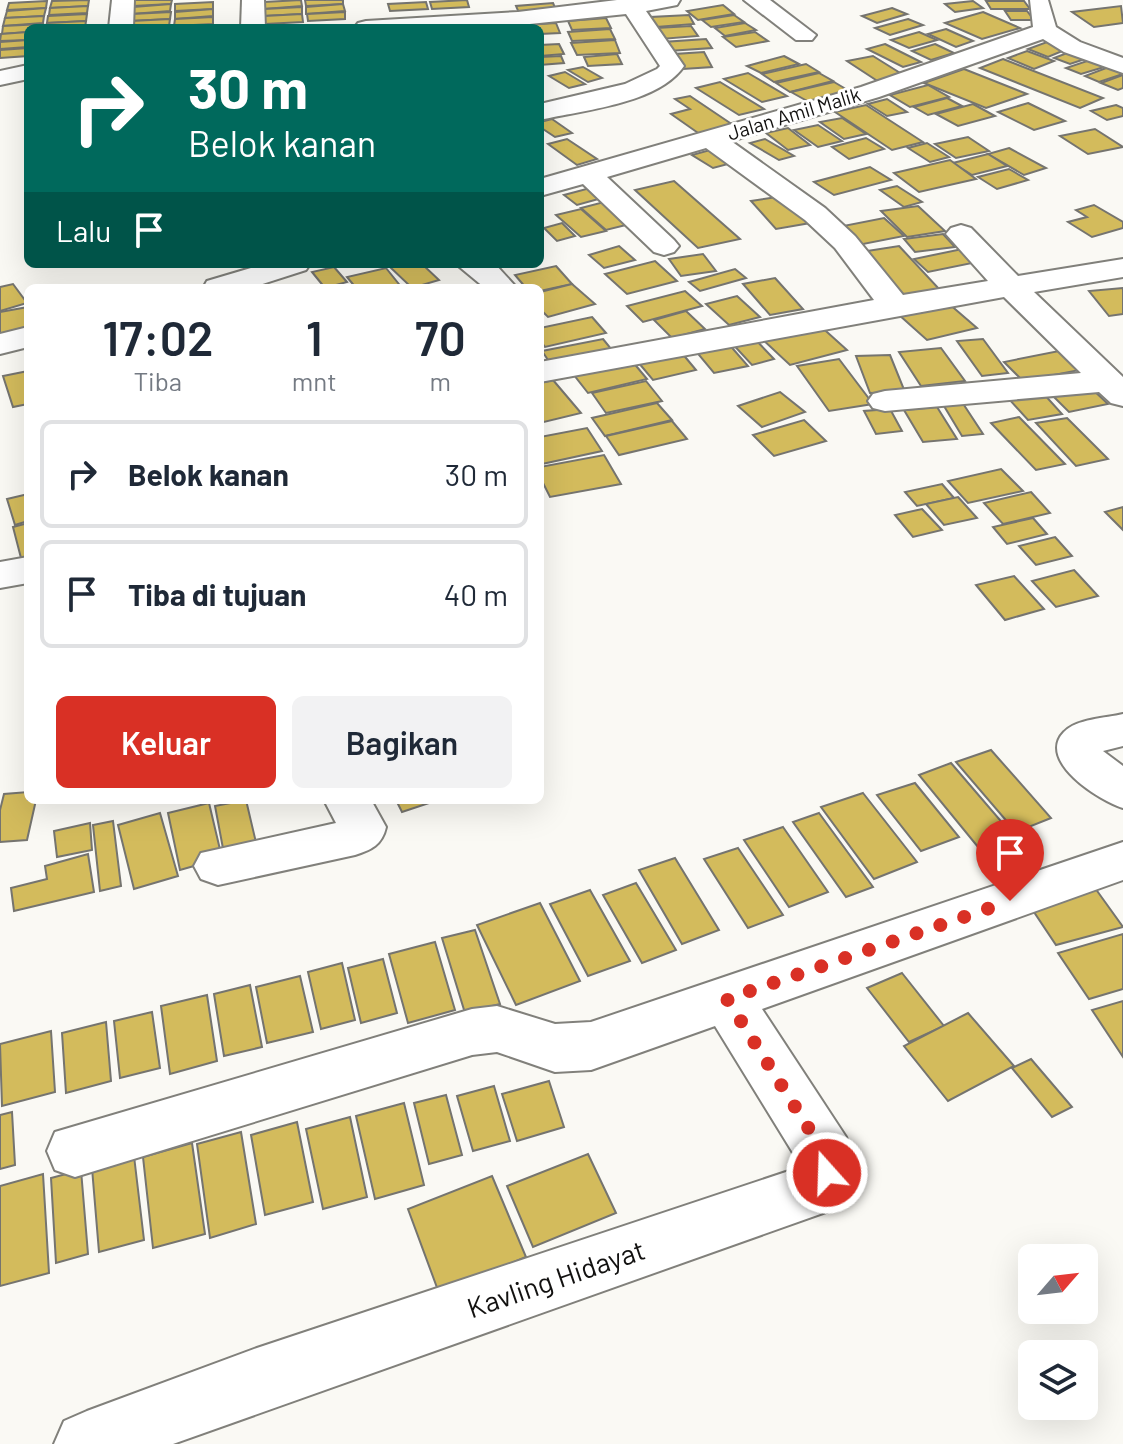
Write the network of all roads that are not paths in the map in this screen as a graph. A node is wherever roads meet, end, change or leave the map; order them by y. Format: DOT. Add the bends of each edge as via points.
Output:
graph roads {
  1 [pos="123,0"];
  2 [pos="253,0"];
  3 [pos="377,0"];
  4 [pos="669,0"];
  5 [pos="755,0"];
  6 [pos="1038,0"];
  7 [pos="630,4"];
  8 [pos="507,16"];
  9 [pos="121,24"];
  10 [pos="253,24"];
  11 [pos="381,24"];
  12 [pos="415,24"];
  13 [pos="1045,30"];
  14 [pos="804,35"];
  15 [pos="1123,66"];
  16 [pos="24,73"];
  17 [pos="0,78"];
  18 [pos="544,111"];
  19 [pos="711,139"];
  20 [pos="588,174"];
  21 [pos="544,187"];
  22 [pos="961,234"];
  23 [pos="664,246"];
  24 [pos="479,268"];
  25 [pos="1123,268"];
  26 [pos="293,273"];
  27 [pos="238,284"];
  28 [pos="498,284"];
  29 [pos="1009,285"];
  30 [pos="894,305"];
  31 [pos="24,338"];
  32 [pos="0,344"];
  33 [pos="544,371"];
  34 [pos="1115,389"];
  35 [pos="885,401"];
  36 [pos="24,571"];
  37 [pos="0,575"];
  38 [pos="1123,730"];
  39 [pos="1123,791"];
  40 [pos="349,804"];
  41 [pos="1123,861"];
  42 [pos="218,866"];
  43 [pos="727,999"];
  44 [pos="75,1151"];
  45 [pos="87,1444"];
  1 -- 9 [label="street"];
  2 -- 10 [label="street"];
  3 -- 11 [label="street"];
  4 -- 7 [label="street"];
  5 -- 14 [label="street"];
  6 -- 13 [label="street"];
  7 -- 8 [label="street"];
  7 -- 18 [label="street" via="672,66 670,73 638,89"];
  8 -- 12 [label="street"];
  13 -- 15 [label="street" via="1072,47"];
  13 -- 19 [label="street, Jalan Amil Malik" via="870,92"];
  16 -- 17 [label="street"];
  19 -- 20 [label="street, Jalan Amil Malik"];
  19 -- 30 [label="street" via="815,214 845,242"];
  20 -- 21 [label="street, Jalan Amil Malik"];
  20 -- 23 [label="street"];
  22 -- 29 [label="street"];
  24 -- 28 [label="street"];
  25 -- 29 [label="street"];
  26 -- 27 [label="street"];
  29 -- 30 [label="street"];
  29 -- 34 [label="street"];
  30 -- 33 [label="street"];
  31 -- 32 [label="street"];
  34 -- 35 [label="street"];
  36 -- 37 [label="street"];
  38 -- 39 [label="street" via="1088,738 1079,744 1079,756"];
  40 -- 42 [label="street" via="362,827 355,837"];
  41 -- 43 [label="street"];
  43 -- 44 [label="street" via="591,1046 555,1048 497,1029 472,1032"];
  43 -- 45 [label="street, Kavling Hidayat" via="826,1156 827,1173 819,1188 272,1375"];
}
